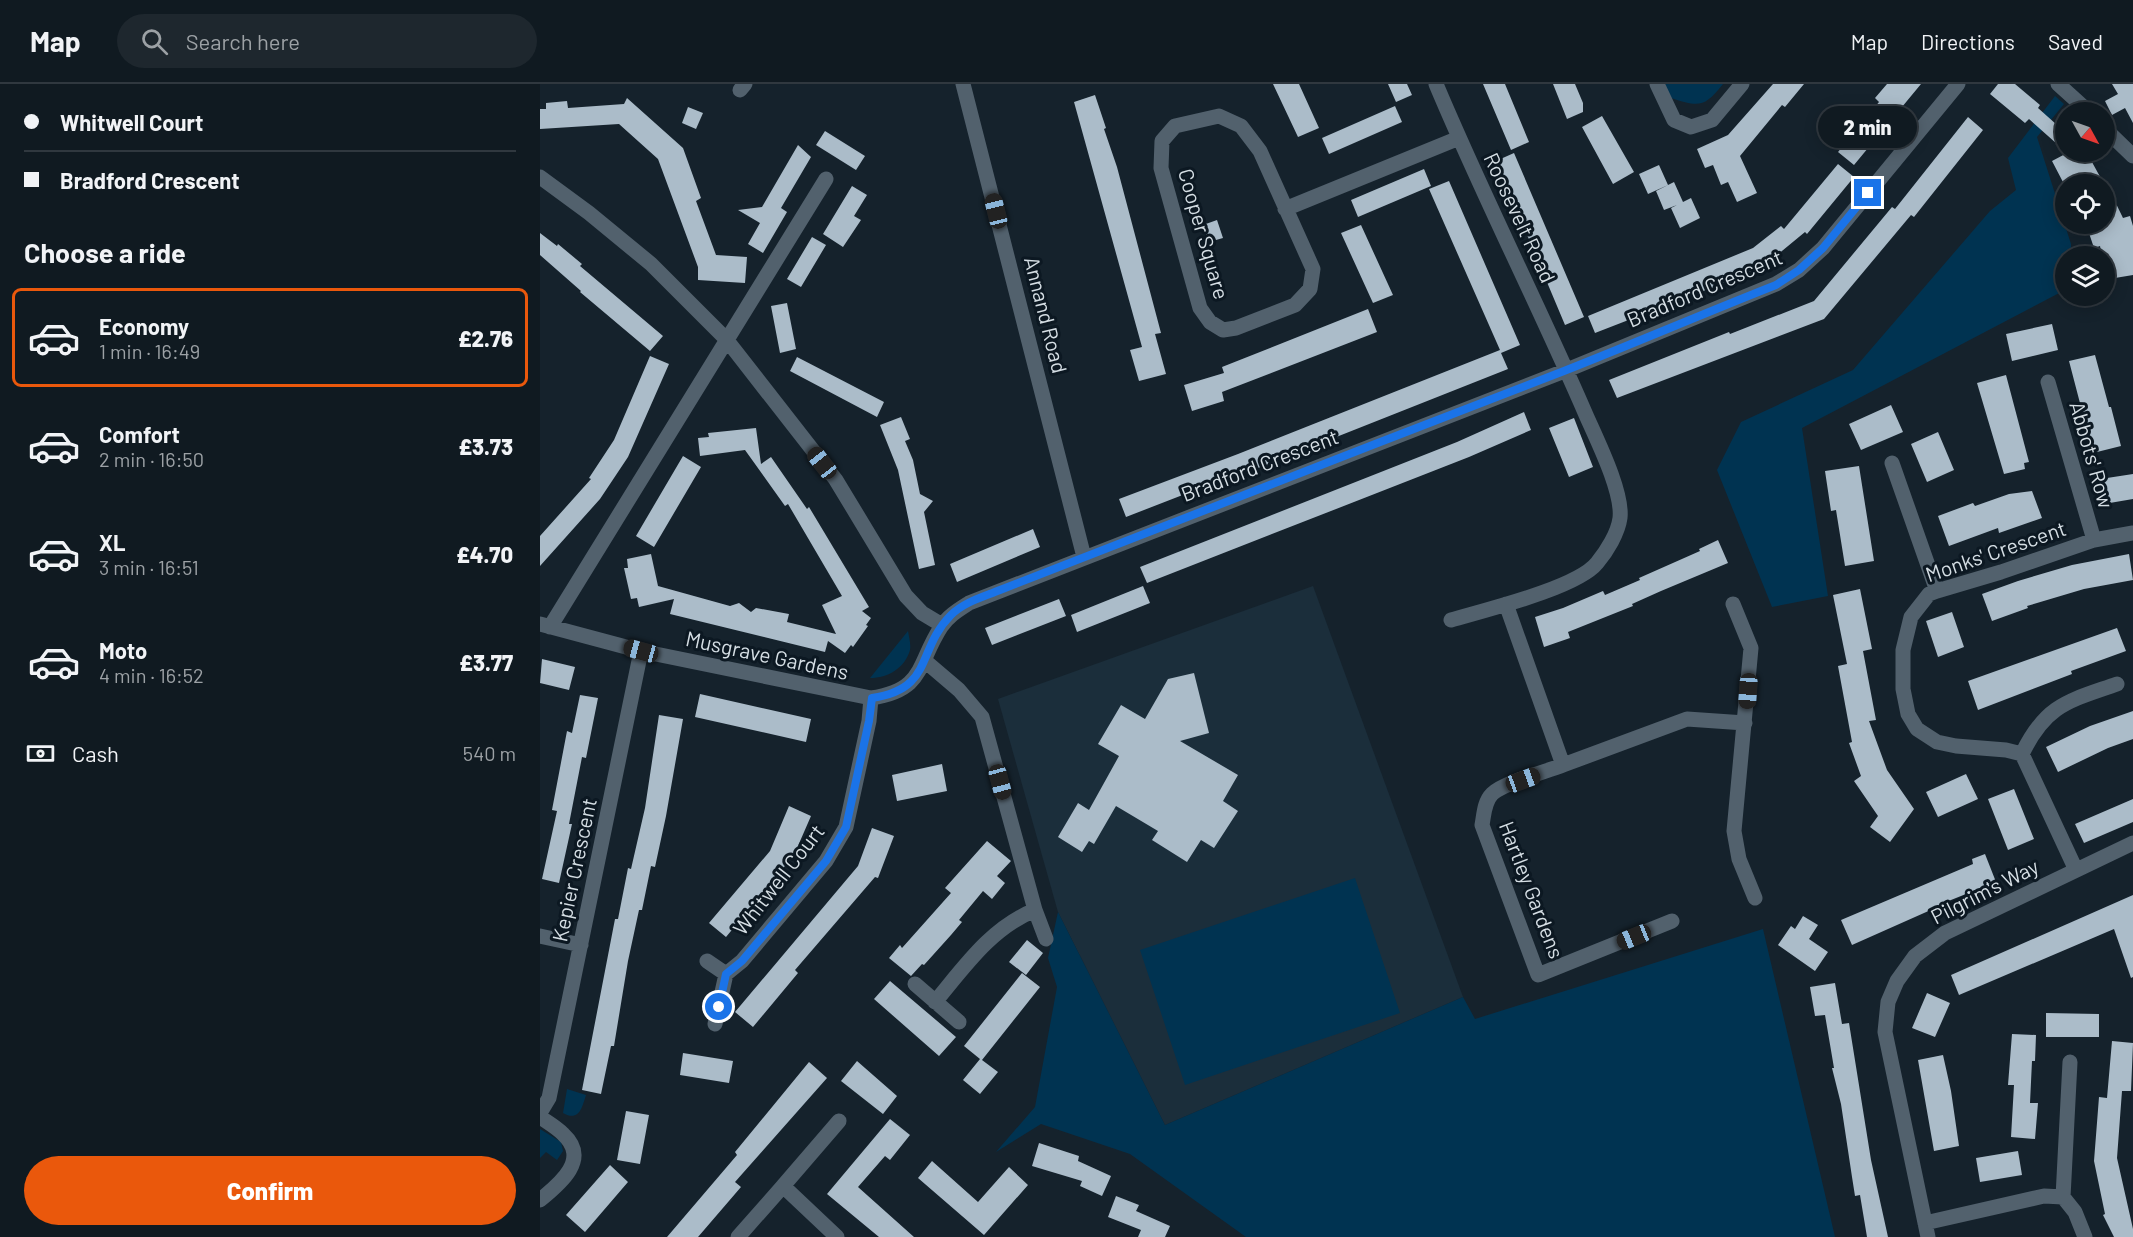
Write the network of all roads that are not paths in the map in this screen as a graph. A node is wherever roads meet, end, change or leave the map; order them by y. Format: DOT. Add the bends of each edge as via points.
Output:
graph roads {
  1 [pos="963,84"];
  2 [pos="1436,84"];
  3 [pos="1657,84"];
  4 [pos="1742,84"];
  5 [pos="1958,84"];
  6 [pos="2064,86"];
  7 [pos="2079,102"];
  8 [pos="1459,138"];
  9 [pos="2115,138"];
  10 [pos="2132,154"];
  11 [pos="540,177"];
  12 [pos="826,179"];
  13 [pos="1285,209"];
  14 [pos="726,339"];
  15 [pos="1567,370"];
  16 [pos="2048,382"];
  17 [pos="1893,463"];
  18 [pos="2133,533"];
  19 [pos="2094,540"];
  20 [pos="1084,557"];
  21 [pos="1937,591"];
  22 [pos="969,603"];
  23 [pos="1506,604"];
  24 [pos="1733,604"];
  25 [pos="1451,620"];
  26 [pos="545,626"];
  27 [pos="942,626"];
  28 [pos="641,651"];
  29 [pos="925,661"];
  30 [pos="2117,684"];
  31 [pos="872,698"];
  32 [pos="1746,723"];
  33 [pos="2022,754"];
  34 [pos="1563,765"];
  35 [pos="2133,843"];
  36 [pos="2076,870"];
  37 [pos="1755,898"];
  38 [pos="1035,910"];
  39 [pos="1672,921"];
  40 [pos="540,936"];
  41 [pos="1046,939"];
  42 [pos="581,945"];
  43 [pos="707,961"];
  44 [pos="726,974"];
  45 [pos="915,984"];
  46 [pos="935,1002"];
  47 [pos="959,1022"];
  48 [pos="715,1024"];
  49 [pos="2070,1062"];
  50 [pos="540,1115"];
  51 [pos="839,1120"];
  52 [pos="783,1186"];
  53 [pos="2063,1197"];
  54 [pos="540,1200"];
  55 [pos="1926,1230"];
  56 [pos="738,1237"];
  57 [pos="837,1237"];
  58 [pos="2085,1237"];
  1 -- 20 [label="street, Annand Road"];
  2 -- 8 [label="street, Roosevelt Road"];
  3 -- 4 [label="street" via="1674,120 1691,127 1712,120"];
  5 -- 15 [label="street, Bradford Crescent" via="1823,248 1799,270 1776,285"];
  6 -- 7 [label="street"];
  8 -- 13 [label="street"];
  8 -- 15 [label="street, Roosevelt Road"];
  9 -- 10 [label="street"];
  11 -- 14 [label="street" via="651,264"];
  12 -- 14 [label="street, Musgrave Gardens"];
  13 -- 13 [label="street, Cooper Square" via="1260,151 1240,126 1219,116 1175,126 1162,141 1161,168 1200,308 1210,322 1223,330 1295,305 1310,289 1313,269"];
  14 -- 26 [label="street, Musgrave Gardens"];
  14 -- 27 [label="street" via="836,480 906,596"];
  15 -- 20 [label="street, Bradford Crescent"];
  15 -- 23 [label="street" via="1618,496 1620,518 1596,565 1574,581"];
  16 -- 19 [label="street, Abbots' Row"];
  17 -- 21 [label="street"];
  18 -- 19 [label="street, Monks' Crescent"];
  19 -- 21 [label="street, Monks' Crescent"];
  20 -- 22 [label="street, Bradford Crescent"];
  21 -- 33 [label="street, Monks' Crescent" via="1929,594 1911,617 1902,650 1908,714 1917,729 1937,742"];
  22 -- 27 [label="street, Musgrave Gardens"];
  23 -- 25 [label="street"];
  23 -- 34 [label="street"];
  24 -- 32 [label="street" via="1751,648"];
  26 -- 28 [label="street, Musgrave Gardens"];
  27 -- 29 [label="street, Musgrave Gardens"];
  28 -- 31 [label="street, Musgrave Gardens"];
  28 -- 42 [label="street, Kepier Crescent"];
  29 -- 31 [label="street, Musgrave Gardens" via="917,676 902,690"];
  29 -- 38 [label="street" via="959,690 982,717"];
  30 -- 33 [label="street" via="2055,709 2030,737"];
  31 -- 44 [label="street, Whitwell Court" via="846,827 826,861 742,961"];
  32 -- 34 [label="street, Hartley Gardens" via="1687,719"];
  32 -- 37 [label="street" via="1734,831 1739,859"];
  33 -- 36 [label="street"];
  34 -- 39 [label="street, Hartley Gardens" via="1491,795 1482,825 1538,975"];
  35 -- 36 [label="street, Pilgrim's Way"];
  36 -- 55 [label="street, Pilgrim's Way" via="1945,933 1915,956 1888,1002 1885,1032"];
  38 -- 41 [label="street"];
  38 -- 46 [label="street" via="1015,918 992,936"];
  40 -- 42 [label="street"];
  42 -- 50 [label="street, Kepier Crescent" via="549,1098"];
  43 -- 44 [label="street"];
  44 -- 48 [label="street"];
  45 -- 46 [label="street"];
  46 -- 47 [label="street"];
  49 -- 53 [label="street"];
  50 -- 54 [label="street" via="574,1148 575,1161 559,1185"];
  51 -- 52 [label="street"];
  52 -- 56 [label="street"];
  52 -- 57 [label="street"];
  53 -- 55 [label="street" via="2044,1196"];
  53 -- 58 [label="street" via="2075,1212"];
}
